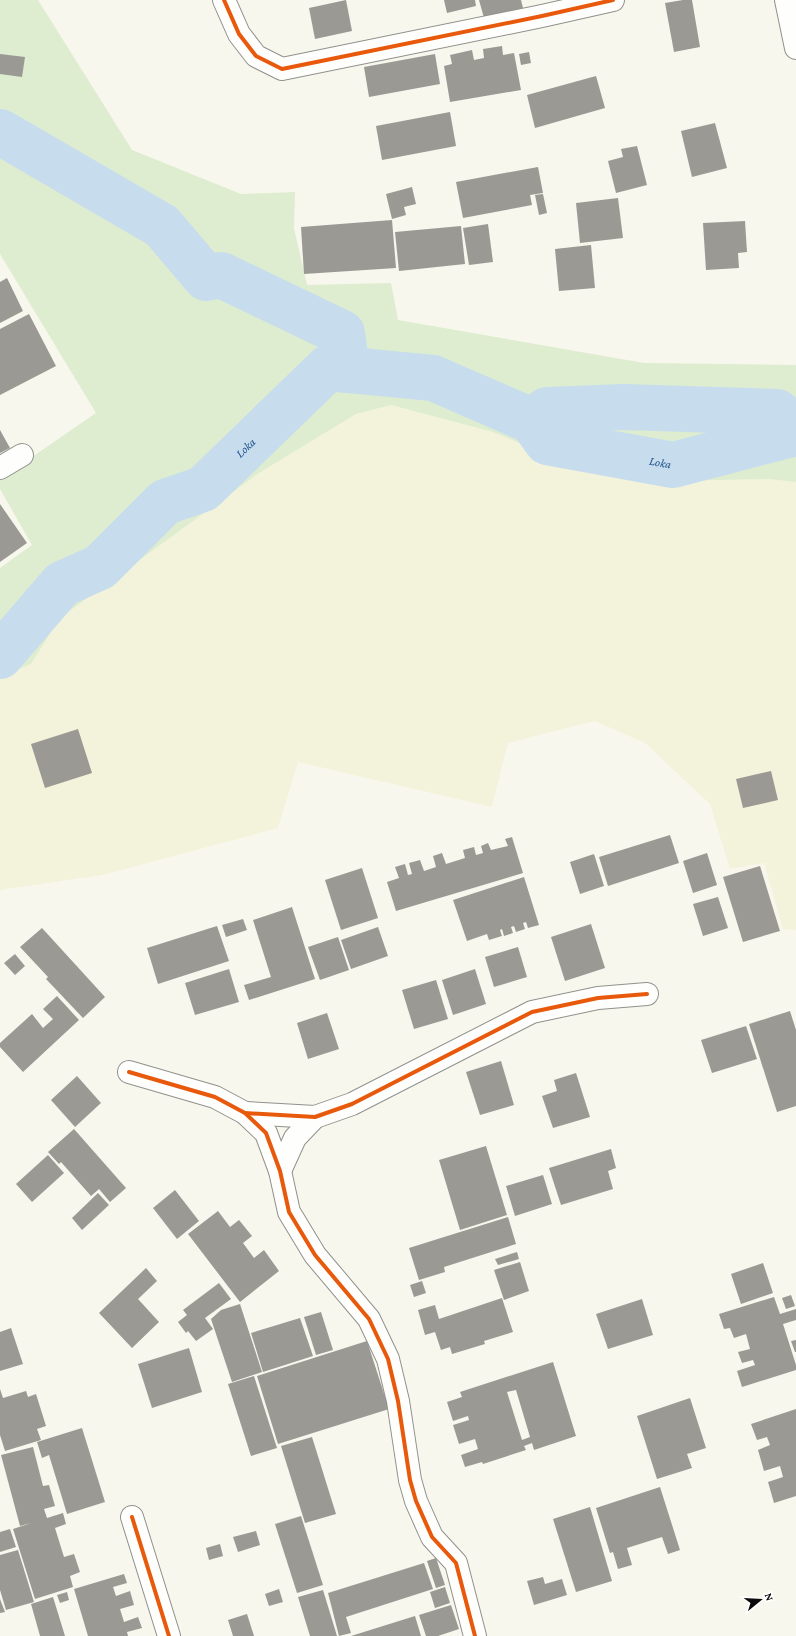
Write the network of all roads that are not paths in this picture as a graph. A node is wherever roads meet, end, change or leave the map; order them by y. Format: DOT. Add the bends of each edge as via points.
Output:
graph roads {
  1 [pos="224,0"];
  2 [pos="613,0"];
  3 [pos="786,0"];
  4 [pos="540,8"];
  5 [pos="796,48"];
  6 [pos="22,455"];
  7 [pos="0,468"];
  8 [pos="646,994"];
  9 [pos="129,1072"];
  10 [pos="245,1113"];
  11 [pos="315,1118"];
  12 [pos="280,1171"];
  13 [pos="132,1517"];
  14 [pos="169,1636"];
  15 [pos="475,1636"];
  1 -- 4 [label="street" via="239,34 256,56 282,69"];
  2 -- 4 [label="street"];
  3 -- 5 [label="street"];
  6 -- 7 [label="street"];
  8 -- 11 [label="street" via="598,998 532,1012 352,1104"];
  9 -- 10 [label="street" via="215,1097"];
  10 -- 11 [label="street"];
  10 -- 12 [label="street" via="266,1133"];
  11 -- 12 [label="street" via="295,1138"];
  12 -- 15 [label="street" via="289,1212 316,1255 370,1319 388,1358 416,1501 432,1537 456,1563"];
  13 -- 14 [label="street"];
}
